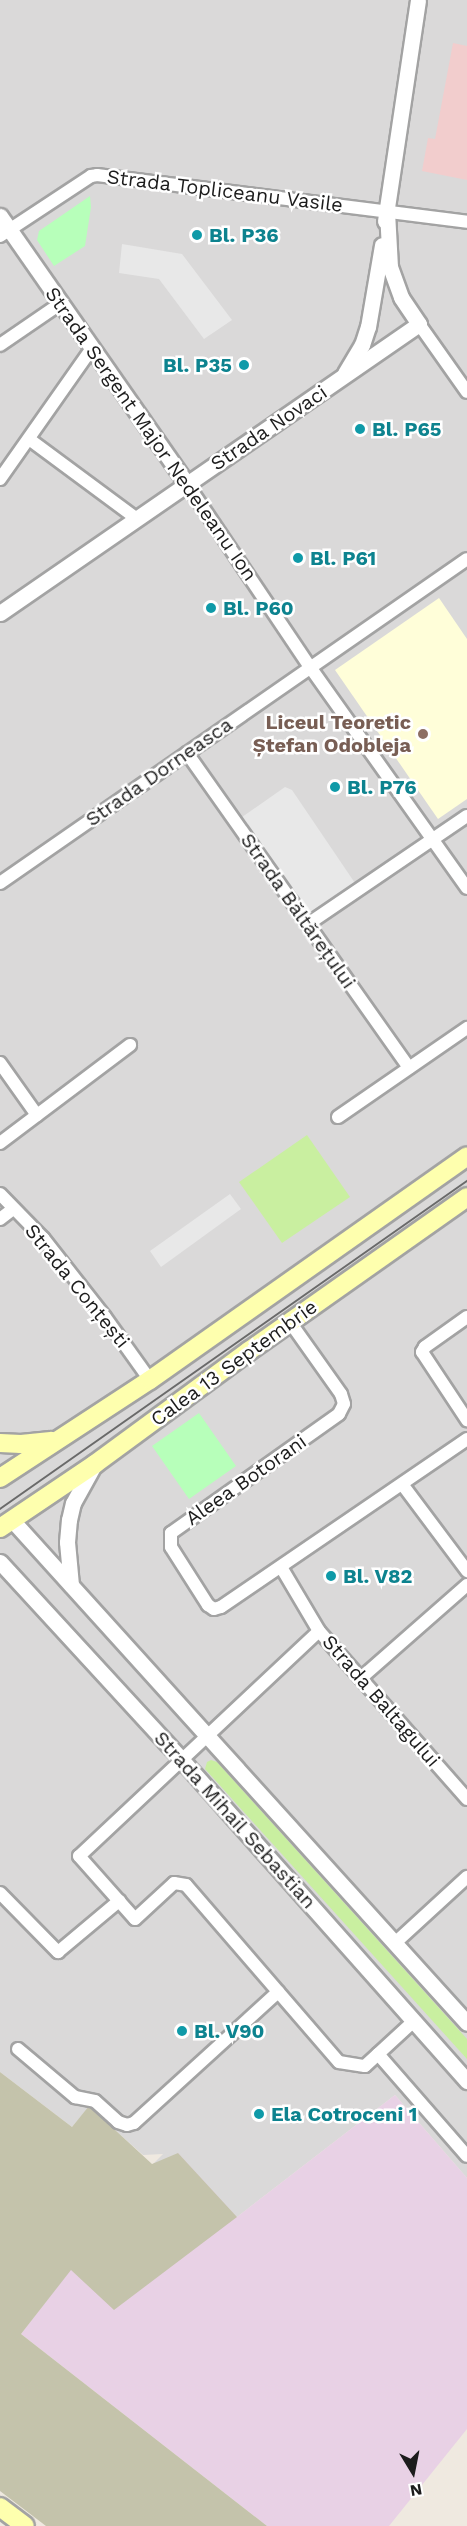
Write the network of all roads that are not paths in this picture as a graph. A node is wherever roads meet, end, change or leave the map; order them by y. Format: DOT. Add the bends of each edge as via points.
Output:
graph roads {
  1 [pos="417,0"];
  2 [pos="387,212"];
  3 [pos="0,216"];
  4 [pos="467,222"];
  5 [pos="5,233"];
  6 [pos="61,303"];
  7 [pos="419,324"];
  8 [pos="0,345"];
  9 [pos="92,348"];
  10 [pos="339,380"];
  11 [pos="467,392"];
  12 [pos="29,438"];
  13 [pos="0,479"];
  14 [pos="188,484"];
  15 [pos="137,519"];
  16 [pos="467,559"];
  17 [pos="0,613"];
  18 [pos="310,667"];
  19 [pos="187,753"];
  20 [pos="467,816"];
  21 [pos="432,840"];
  22 [pos="0,883"];
  23 [pos="467,888"];
  24 [pos="308,924"];
  25 [pos="467,1028"];
  26 [pos="130,1045"];
  27 [pos="0,1063"];
  28 [pos="409,1068"];
  29 [pos="37,1115"];
  30 [pos="338,1117"];
  31 [pos="0,1143"];
  32 [pos="467,1156"];
  33 [pos="0,1194"];
  34 [pos="467,1197"];
  35 [pos="13,1209"];
  36 [pos="0,1218"];
  37 [pos="467,1317"];
  38 [pos="290,1322"];
  39 [pos="150,1380"];
  40 [pos="467,1420"];
  41 [pos="467,1439"];
  42 [pos="56,1440"];
  43 [pos="0,1443"];
  44 [pos="95,1464"];
  45 [pos="0,1478"];
  46 [pos="402,1484"];
  47 [pos="4,1518"];
  48 [pos="0,1562"];
  49 [pos="281,1567"];
  50 [pos="467,1572"];
  51 [pos="71,1585"];
  52 [pos="467,1585"];
  53 [pos="319,1631"];
  54 [pos="361,1678"];
  55 [pos="207,1735"];
  56 [pos="181,1759"];
  57 [pos="467,1799"];
  58 [pos="467,1878"];
  59 [pos="0,1893"];
  60 [pos="119,1901"];
  61 [pos="395,1943"];
  62 [pos="278,1992"];
  63 [pos="414,2021"];
  64 [pos="467,2023"];
  65 [pos="18,2049"];
  66 [pos="378,2054"];
  67 [pos="467,2081"];
  68 [pos="467,2156"];
  69 [pos="0,2507"];
  70 [pos="25,2526"];
  1 -- 2 [label="street"];
  2 -- 4 [label="street, Strada Topliceanu Vasile"];
  2 -- 5 [label="street, Strada Topliceanu Vasile" via="93,175"];
  2 -- 7 [label="street" via="392,275 400,297"];
  2 -- 10 [label="street" via="374,309 362,345"];
  3 -- 5 [label="street, Strada Sergent Major Nedeleanu Ion"];
  5 -- 6 [label="street, Strada Sergent Major Nedeleanu Ion"];
  6 -- 8 [label="street"];
  6 -- 9 [label="street, Strada Sergent Major Nedeleanu Ion"];
  7 -- 10 [label="street, Strada Novaci"];
  7 -- 11 [label="street"];
  9 -- 12 [label="street"];
  9 -- 14 [label="street, Strada Sergent Major Nedeleanu Ion"];
  10 -- 14 [label="street, Strada Novaci"];
  12 -- 13 [label="street"];
  12 -- 15 [label="street"];
  14 -- 15 [label="street, Strada Novaci"];
  14 -- 18 [label="street, Strada Sergent Major Nedeleanu Ion"];
  15 -- 17 [label="street, Strada Novaci"];
  16 -- 18 [label="street, Strada Dorneasca"];
  18 -- 19 [label="street, Strada Dorneasca"];
  18 -- 21 [label="street, Strada Sergent Major Nedeleanu Ion"];
  19 -- 22 [label="street, Strada Dorneasca"];
  19 -- 24 [label="street, Strada Băltărețului"];
  20 -- 21 [label="street"];
  21 -- 23 [label="street, Strada Sergent Major Nedeleanu Ion"];
  21 -- 24 [label="street"];
  24 -- 28 [label="street, Strada Băltărețului"];
  25 -- 28 [label="street"];
  26 -- 29 [label="street"];
  27 -- 29 [label="street"];
  28 -- 30 [label="street"];
  29 -- 31 [label="street"];
  32 -- 39 [label="main road, Calea 13 Septembrie"];
  33 -- 35 [label="street, Strada Conțești"];
  34 -- 38 [label="main road, Calea 13 Septembrie"];
  35 -- 36 [label="street"];
  35 -- 39 [label="street, Strada Conțești" via="43,1238"];
  37 -- 40 [label="street" via="422,1352"];
  38 -- 44 [label="main road, Calea 13 Septembrie"];
  38 -- 49 [label="street, Aleea Botorani" via="341,1394 344,1404 339,1414 196,1514 171,1533 170,1540 202,1596 214,1609"];
  39 -- 42 [label="main road, Calea 13 Septembrie"];
  41 -- 46 [label="street, Aleea Botorani"];
  42 -- 43 [label="main road"];
  42 -- 45 [label="main road, Calea 13 Septembrie"];
  44 -- 47 [label="main road, Calea 13 Septembrie"];
  44 -- 51 [label="street" via="73,1503 69,1520"];
  46 -- 49 [label="street, Aleea Botorani"];
  46 -- 50 [label="street"];
  47 -- 51 [label="street, Strada Mihail Sebastian"];
  48 -- 56 [label="street, Strada Mihail Sebastian"];
  49 -- 53 [label="street"];
  51 -- 55 [label="street, Strada Mihail Sebastian"];
  52 -- 54 [label="street"];
  53 -- 54 [label="street, Strada Baltagului"];
  53 -- 55 [label="street"];
  54 -- 57 [label="street, Strada Baltagului"];
  55 -- 56 [label="street"];
  55 -- 61 [label="street, Strada Mihail Sebastian"];
  56 -- 60 [label="street" via="80,1856"];
  56 -- 63 [label="street, Strada Mihail Sebastian"];
  58 -- 61 [label="street"];
  59 -- 60 [label="street" via="58,1952"];
  60 -- 62 [label="street" via="135,1919 174,1883 186,1885"];
  61 -- 64 [label="street, Strada Mihail Sebastian"];
  62 -- 65 [label="street" via="134,2123 127,2125 94,2101 75,2097"];
  62 -- 66 [label="street" via="339,2062 365,2066"];
  63 -- 66 [label="street"];
  63 -- 67 [label="street, Strada Mihail Sebastian"];
  66 -- 68 [label="street"];
  69 -- 70 [label="main road"];
}
